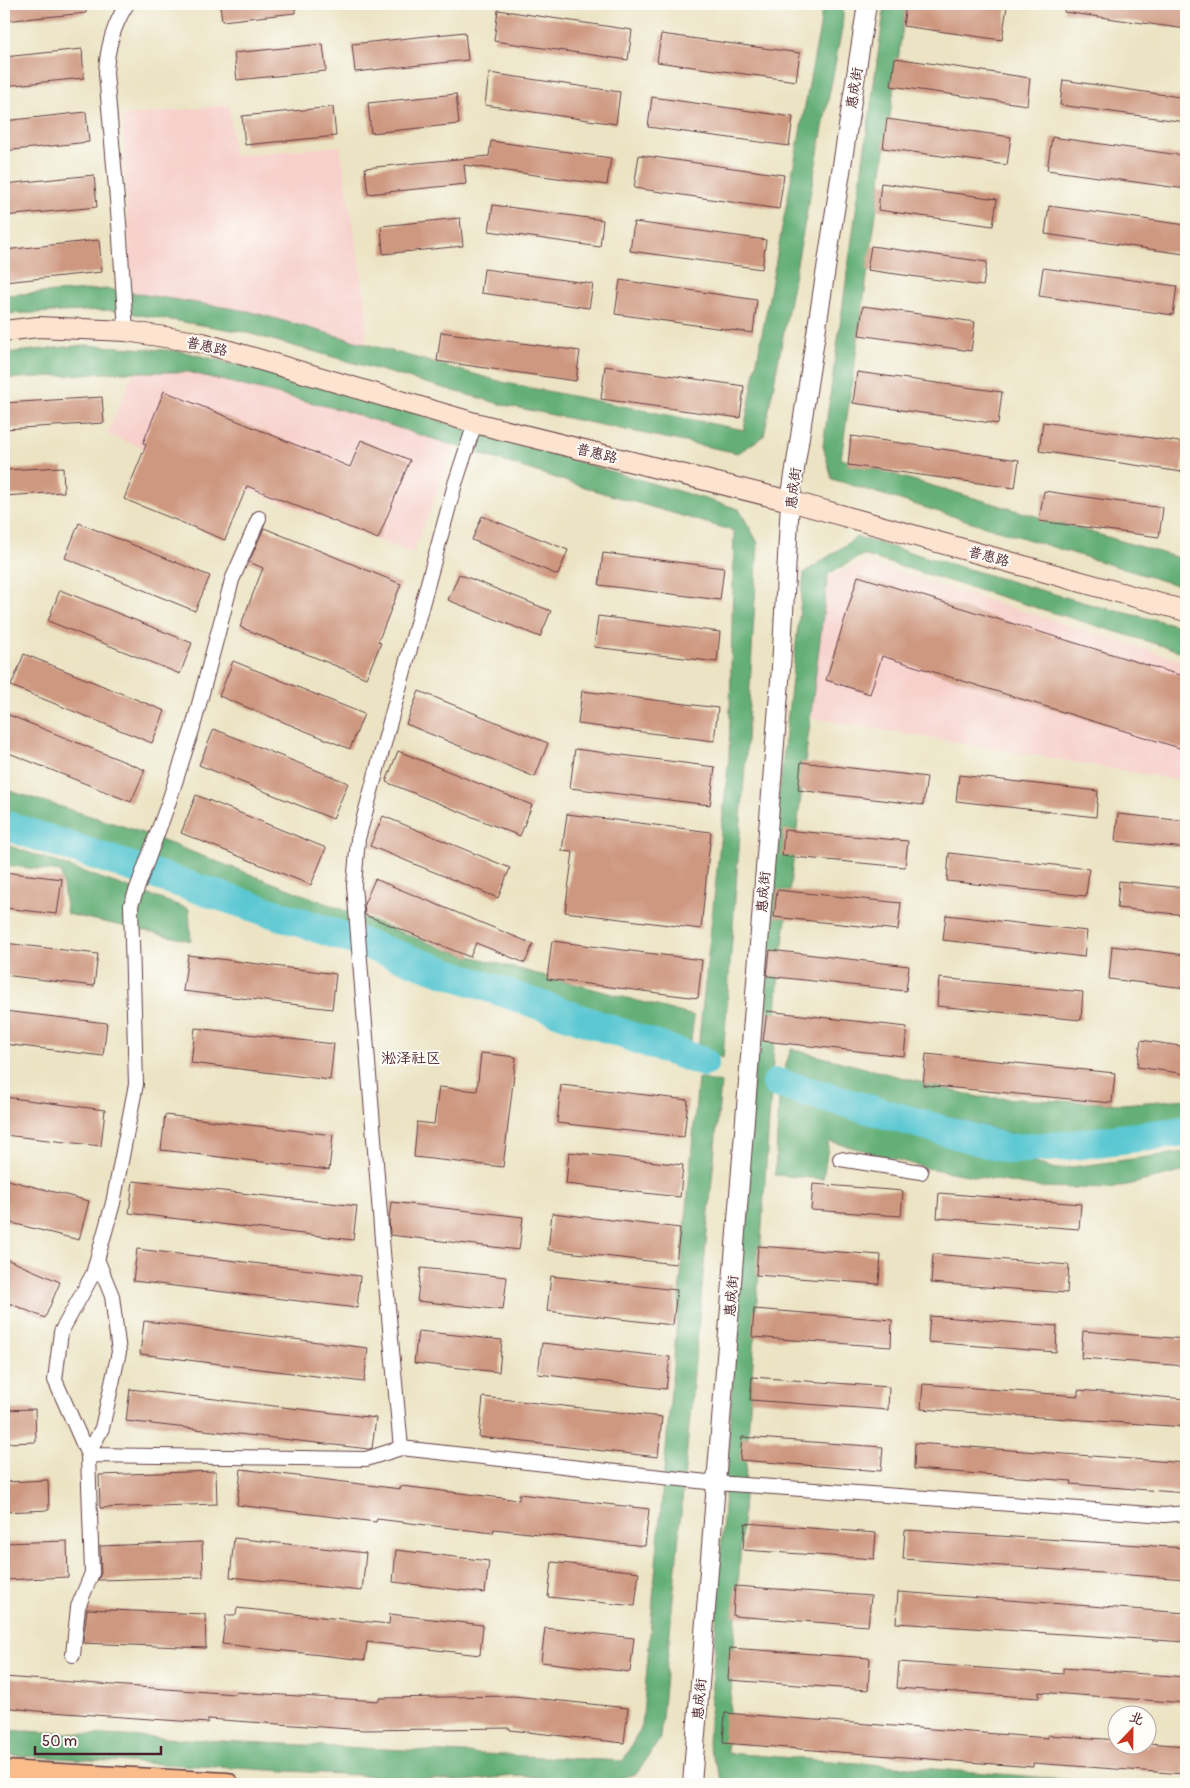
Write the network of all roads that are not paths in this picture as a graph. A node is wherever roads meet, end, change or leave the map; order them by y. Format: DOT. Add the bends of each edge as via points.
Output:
graph roads {
  1 [pos="127,4"];
  2 [pos="867,4"];
  3 [pos="4,331"];
  4 [pos="126,331"];
  5 [pos="475,423"];
  6 [pos="790,501"];
  7 [pos="259,518"];
  8 [pos="1186,610"];
  9 [pos="840,1159"];
  10 [pos="921,1172"];
  11 [pos="97,1258"];
  12 [pos="401,1448"];
  13 [pos="88,1455"];
  14 [pos="716,1483"];
  15 [pos="1186,1513"];
  16 [pos="73,1656"];
  17 [pos="4,1772"];
  18 [pos="227,1784"];
  19 [pos="692,1784"];
  1 -- 4 [label="street" via="111,36 106,73"];
  2 -- 6 [label="street, 惠成街"];
  3 -- 4 [label="main road, 普惠路" via="38,327"];
  4 -- 5 [label="main road, 普惠路" via="203,343"];
  5 -- 6 [label="main road, 普惠路"];
  5 -- 12 [label="street" via="455,484 358,840 354,878"];
  6 -- 8 [label="main road, 普惠路"];
  6 -- 14 [label="street, 惠成街" via="780,678"];
  7 -- 11 [label="street" via="232,580 193,727 131,905 136,1084 113,1203"];
  9 -- 10 [label="street"];
  11 -- 13 [label="street" via="112,1296 119,1352 102,1428"];
  11 -- 13 [label="street" via="93,1274 61,1332 55,1380"];
  12 -- 13 [label="street" via="366,1459"];
  12 -- 14 [label="street"];
  13 -- 16 [label="street" via="92,1573 78,1607"];
  14 -- 15 [label="street" via="1165,1515"];
  14 -- 19 [label="street, 惠成街"];
  17 -- 18 [label="main road"];
}
